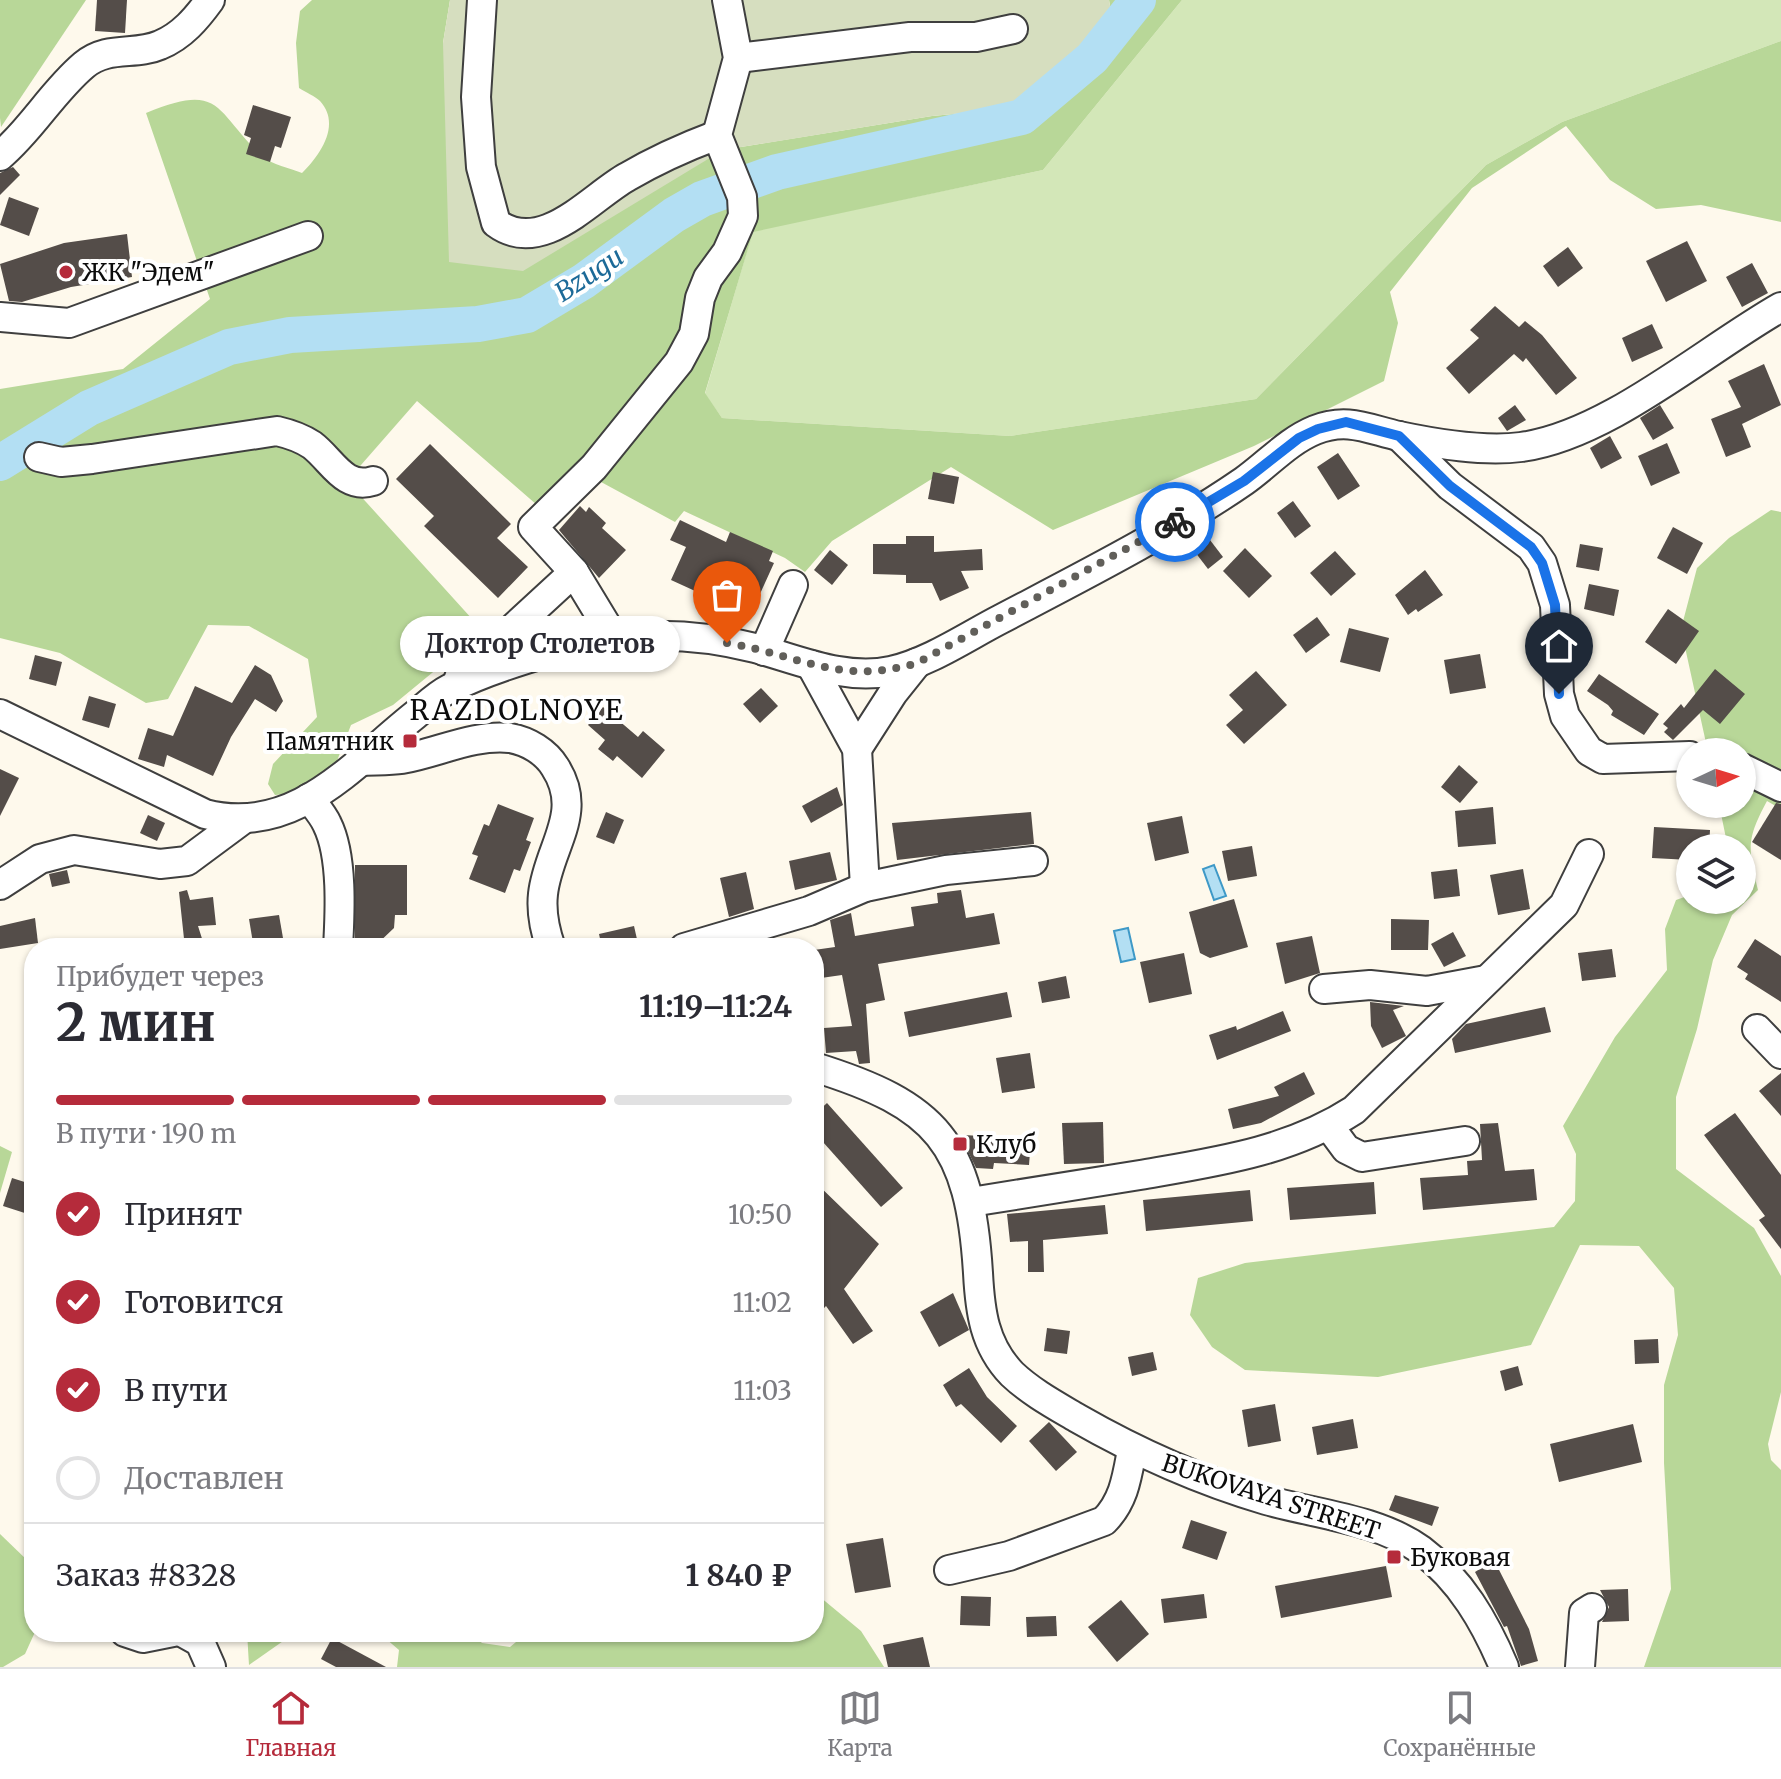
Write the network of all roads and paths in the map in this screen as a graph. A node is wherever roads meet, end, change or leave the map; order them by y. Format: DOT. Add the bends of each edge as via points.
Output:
graph roads {
  1 [pos="210,0"];
  2 [pos="482,0"];
  3 [pos="727,0"];
  4 [pos="1013,29"];
  5 [pos="738,58"];
  6 [pos="717,135"];
  7 [pos="0,156"];
  8 [pos="308,236"];
  9 [pos="1781,307"];
  10 [pos="0,317"];
  11 [pos="1399,436"];
  12 [pos="39,457"];
  13 [pos="373,481"];
  14 [pos="574,572"];
  15 [pos="793,585"];
  16 [pos="614,638"];
  17 [pos="764,651"];
  18 [pos="917,663"];
  19 [pos="811,665"];
  20 [pos="447,690"];
  21 [pos="0,714"];
  22 [pos="857,749"];
  23 [pos="1676,756"];
  24 [pos="359,761"];
  25 [pos="1756,775"];
  26 [pos="1781,787"];
  27 [pos="309,798"];
  28 [pos="241,821"];
  29 [pos="1589,854"];
  30 [pos="1033,861"];
  31 [pos="0,885"];
  32 [pos="865,887"];
  33 [pos="338,938"];
  34 [pos="548,938"];
  35 [pos="718,938"];
  36 [pos="1486,980"];
  37 [pos="1324,989"];
  38 [pos="1757,1029"];
  39 [pos="1781,1054"];
  40 [pos="824,1071"];
  41 [pos="1329,1126"];
  42 [pos="1465,1141"];
  43 [pos="971,1202"];
  44 [pos="1132,1450"];
  45 [pos="949,1570"];
  46 [pos="1592,1608"];
  47 [pos="200,1642"];
  48 [pos="211,1667"];
  49 [pos="1504,1667"];
  50 [pos="1580,1667"];
  1 -- 7 [label="street" via="194,21 158,47 109,52 84,65"];
  2 -- 6 [label="street" via="476,97 481,167 496,223 504,229 556,226 615,183"];
  3 -- 5 [label="street"];
  4 -- 5 [label="street" via="976,37 910,37"];
  5 -- 6 [label="street"];
  6 -- 14 [label="street" via="742,197 743,216 708,278 688,348 594,467 533,527"];
  8 -- 10 [label="street" via="87,318 48,324"];
  9 -- 11 [label="street" via="1622,407 1553,440 1488,448"];
  11 -- 18 [label="street" via="1346,422 1299,438 1216,498"];
  11 -- 23 [label="street" via="1450,486 1531,547 1542,563 1555,605 1559,694 1565,716 1589,751 1603,759"];
  12 -- 13 [label="street" via="61,462 92,459 277,431 297,435 315,447 352,483"];
  14 -- 16 [label="street"];
  14 -- 20 [label="street"];
  15 -- 17 [label="street"];
  16 -- 17 [label="street" via="661,634"];
  16 -- 20 [label="street" via="558,650"];
  17 -- 19 [label="street"];
  18 -- 19 [label="street" via="857,674"];
  18 -- 22 [label="street"];
  19 -- 22 [label="street"];
  20 -- 24 [label="street"];
  21 -- 28 [label="street" via="205,814"];
  22 -- 32 [label="street"];
  24 -- 27 [label="street"];
  24 -- 34 [label="street" via="401,759 490,738 512,738 549,757 563,779 568,820 543,895"];
  25 -- 26 [label="street"];
  27 -- 28 [label="street" via="281,814"];
  27 -- 33 [label="street" via="328,825 339,887"];
  28 -- 31 [label="street" via="187,861 160,864 74,850 40,859"];
  29 -- 36 [label="street" via="1564,905"];
  30 -- 32 [label="street" via="946,870"];
  32 -- 35 [label="street" via="809,911"];
  36 -- 37 [label="street" via="1427,991 1370,985"];
  36 -- 41 [label="street" via="1354,1110"];
  38 -- 39 [label="street"];
  40 -- 43 [label="street, BUKOVAYA STREET" via="918,1112 948,1149"];
  41 -- 42 [label="street" via="1346,1149 1362,1157"];
  41 -- 43 [label="street" via="1273,1149 1219,1161"];
  43 -- 44 [label="street, BUKOVAYA STREET" via="980,1310 995,1351 1013,1374 1044,1398"];
  44 -- 45 [label="street" via="1124,1491 1104,1521 1009,1556"];
  44 -- 49 [label="street, BUKOVAYA STREET" via="1195,1476 1356,1523 1419,1549 1466,1596"];
  46 -- 50 [label="street" via="1584,1613"];
  47 -- 48 [label="street"];
}
